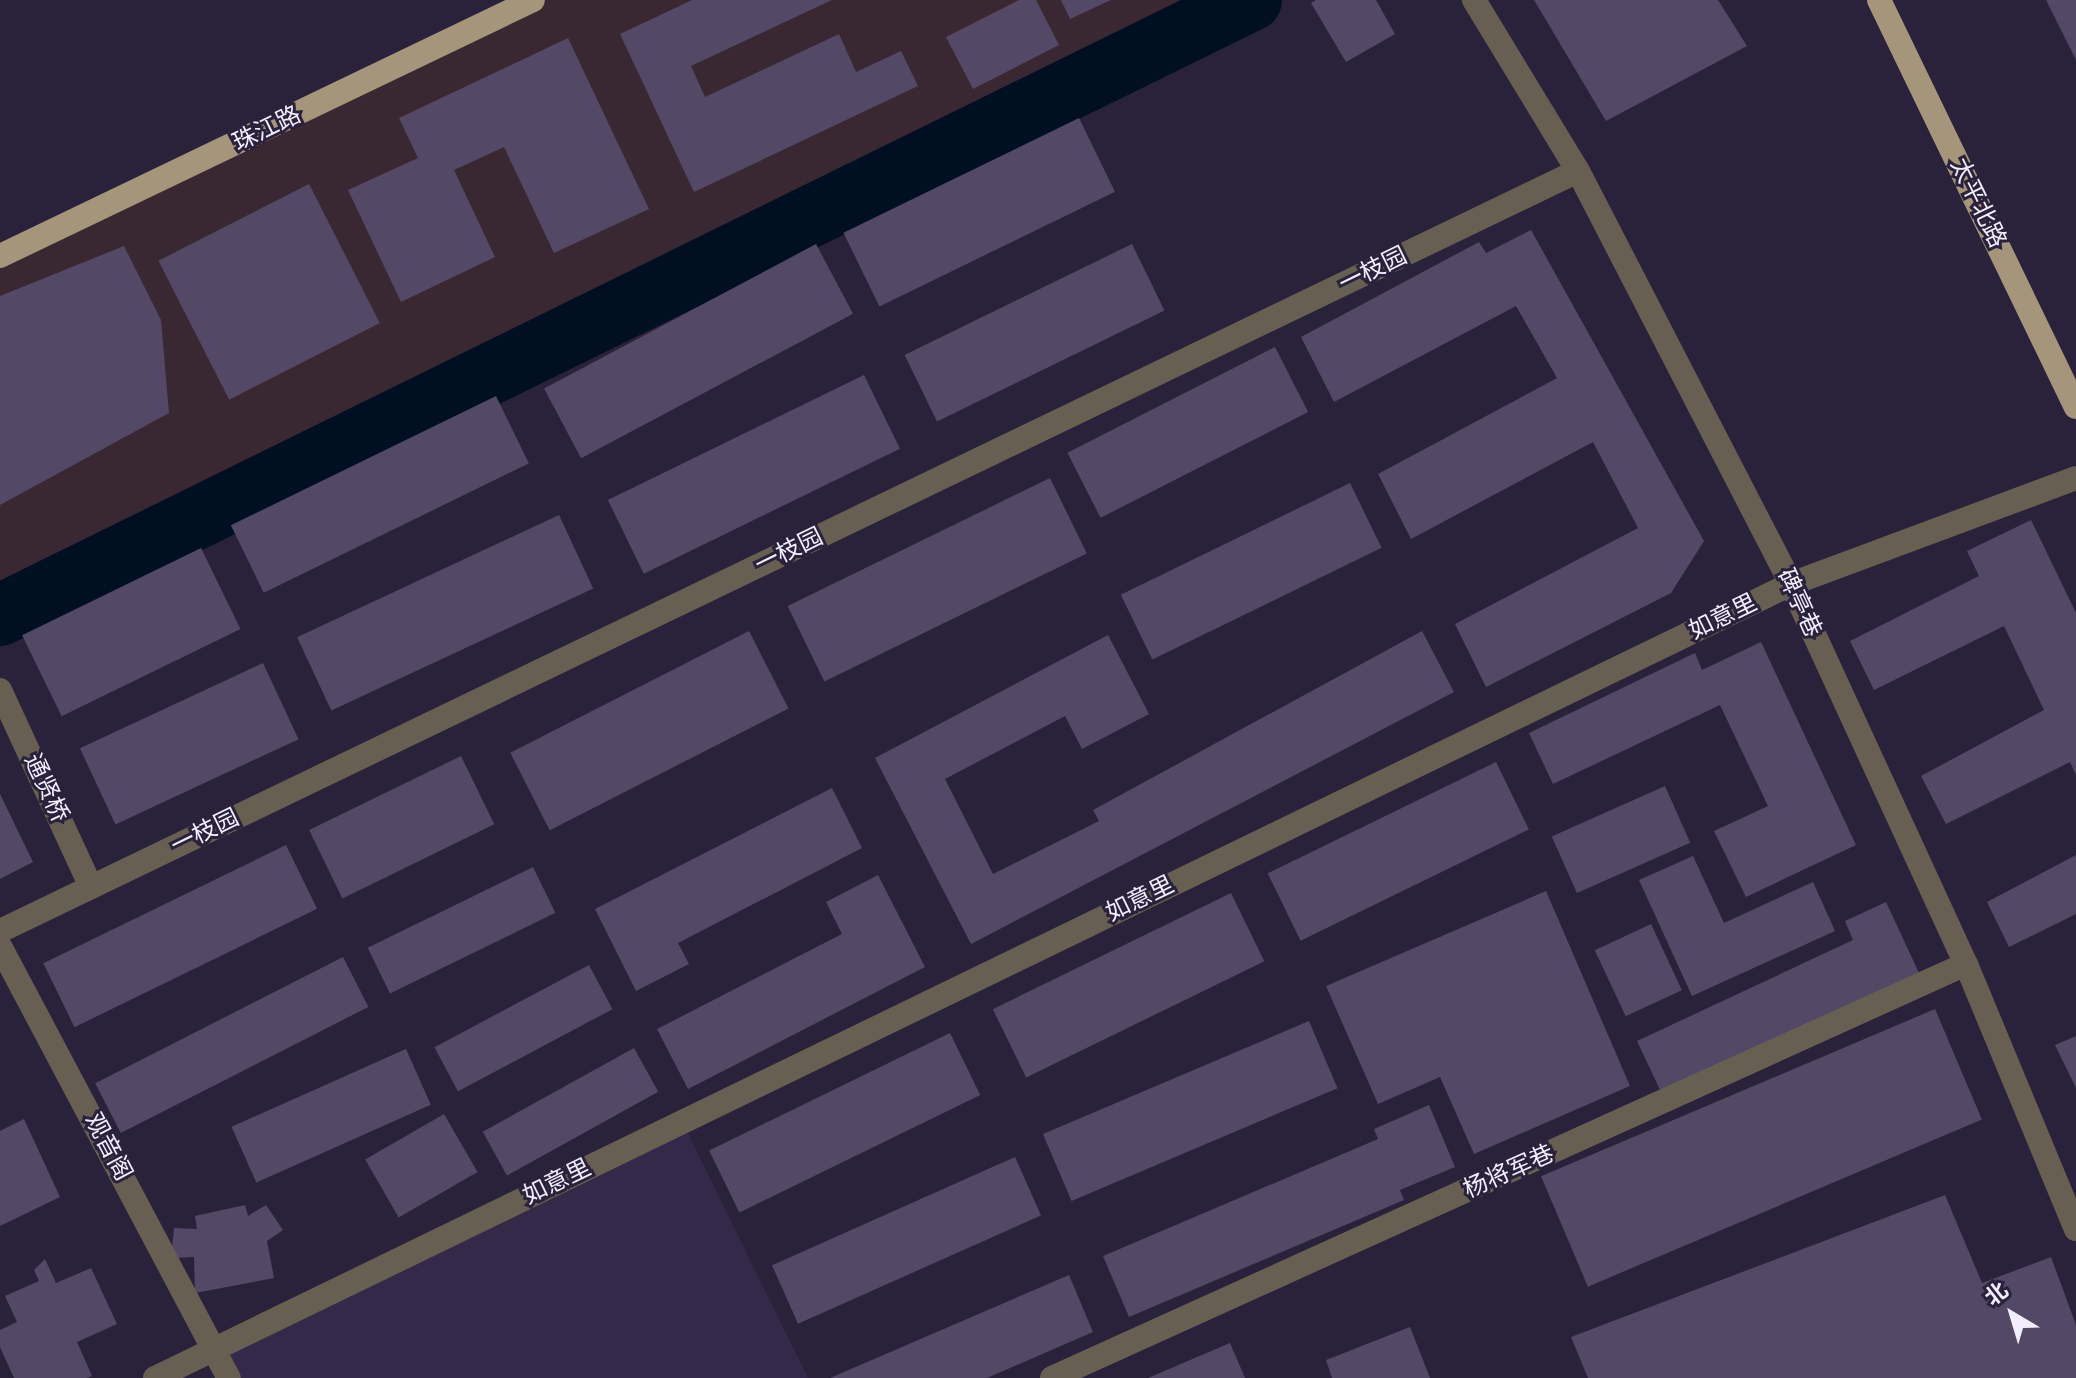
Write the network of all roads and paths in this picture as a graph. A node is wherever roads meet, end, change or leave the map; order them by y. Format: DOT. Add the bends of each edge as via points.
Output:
graph roads {
  1 [pos="533,0"];
  2 [pos="1474,0"];
  3 [pos="1879,0"];
  4 [pos="1578,171"];
  5 [pos="0,256"];
  6 [pos="2076,407"];
  7 [pos="2076,478"];
  8 [pos="1791,584"];
  9 [pos="0,690"];
  10 [pos="91,887"];
  11 [pos="0,931"];
  12 [pos="0,946"];
  13 [pos="1966,964"];
  14 [pos="2076,1229"];
  15 [pos="215,1347"];
  16 [pos="155,1378"];
  17 [pos="229,1378"];
  18 [pos="1052,1378"];
  1 -- 5 [label="main road, 珠江路"];
  2 -- 4 [label="street, 碑亭巷"];
  3 -- 6 [label="main road, 太平北路"];
  4 -- 8 [label="street, 碑亭巷"];
  4 -- 10 [label="street, 一枝园"];
  7 -- 8 [label="street, 如意里"];
  8 -- 13 [label="street, 碑亭巷"];
  8 -- 15 [label="street, 如意里"];
  9 -- 10 [label="street, 通贤桥"];
  10 -- 11 [label="street, 一枝园"];
  12 -- 15 [label="street, 观音阁"];
  13 -- 14 [label="street, 碑亭巷"];
  13 -- 18 [label="street, 杨将军巷"];
  15 -- 16 [label="street, 如意里"];
  15 -- 17 [label="street, 观音阁"];
}
